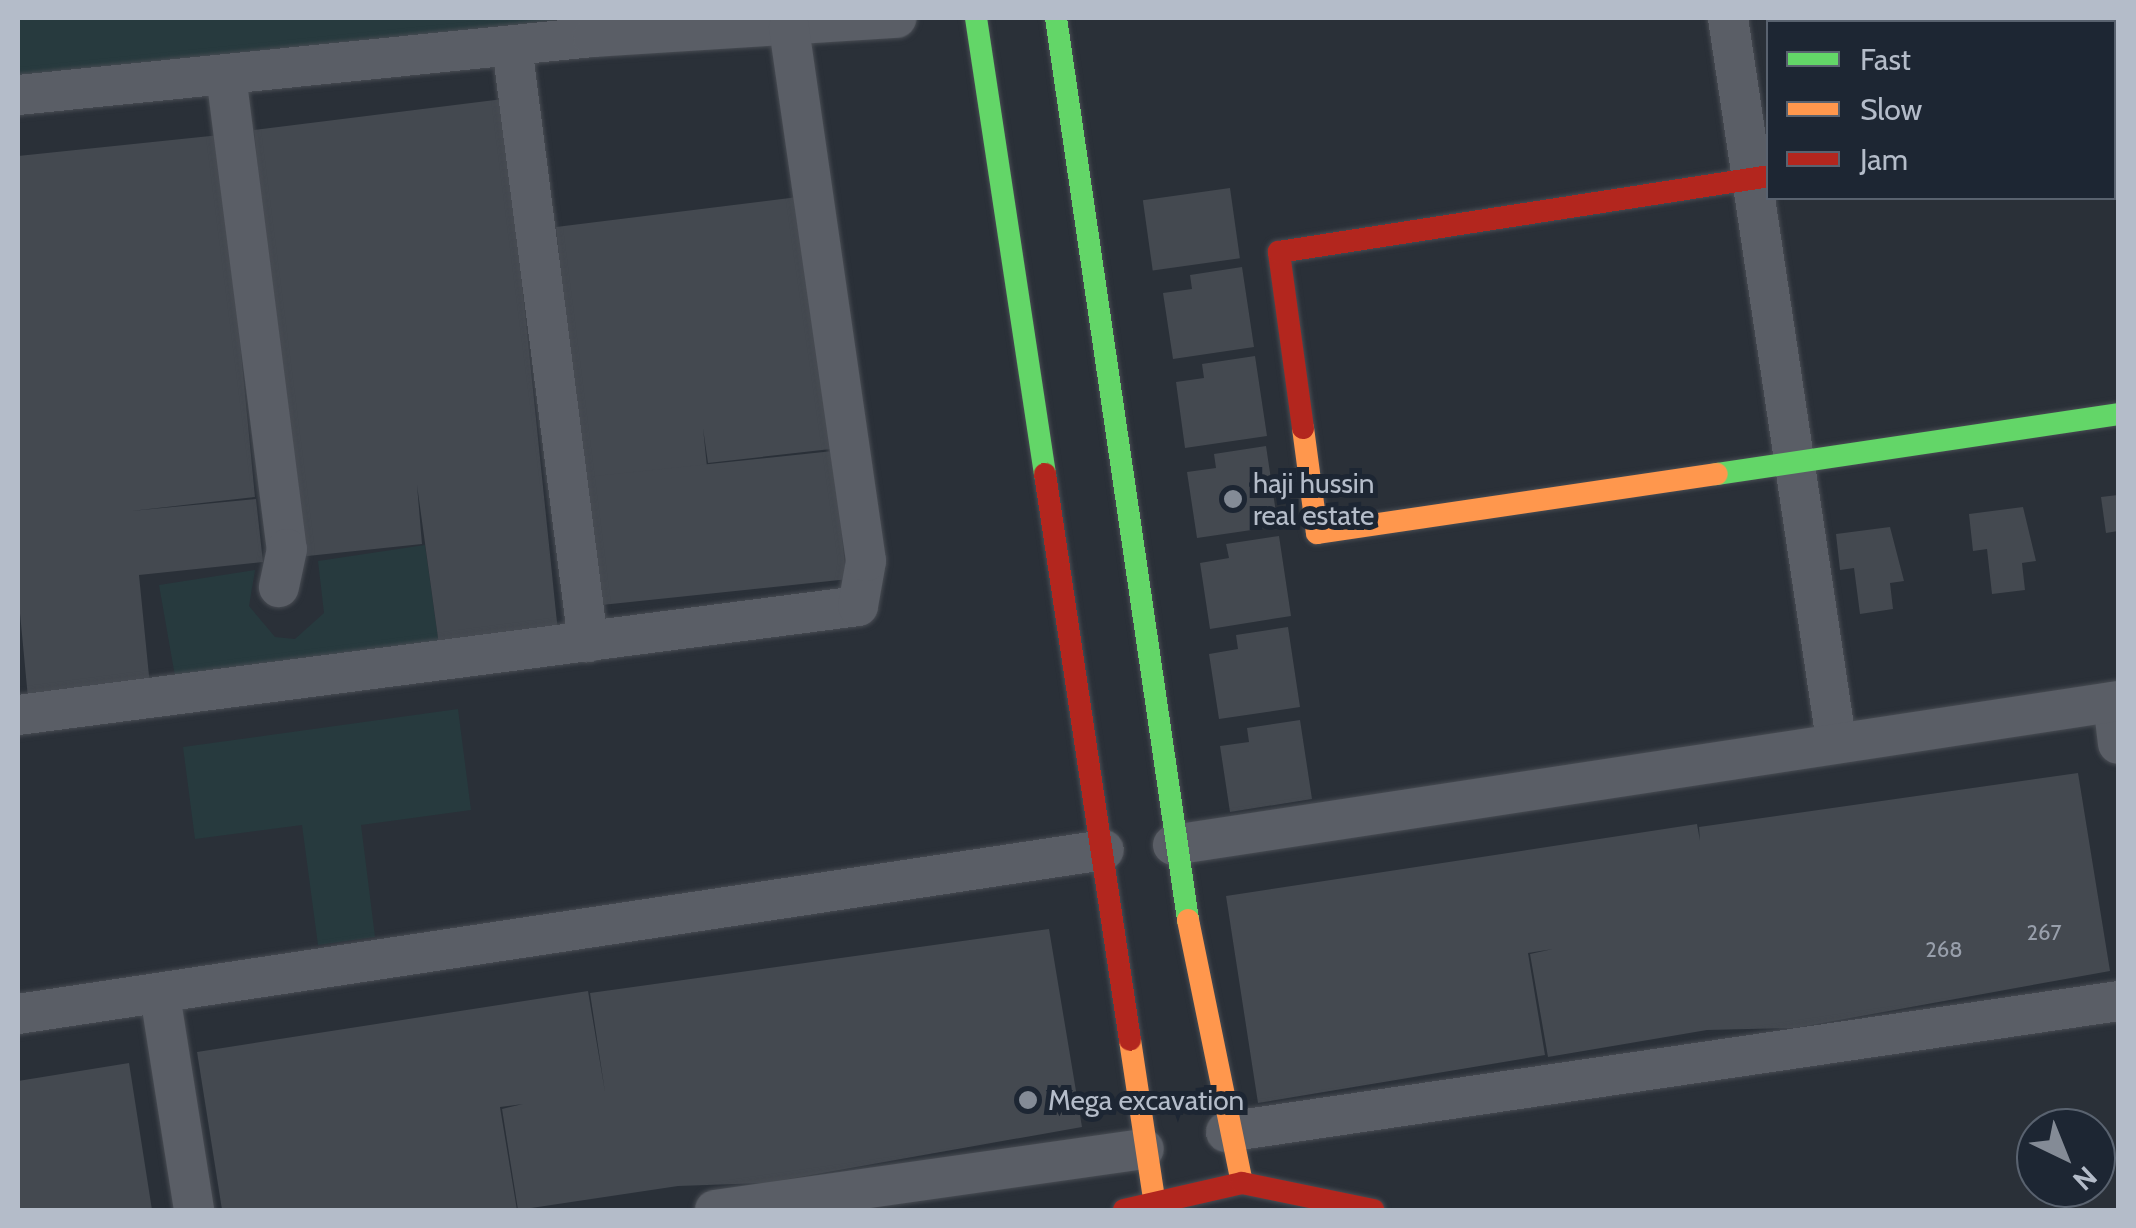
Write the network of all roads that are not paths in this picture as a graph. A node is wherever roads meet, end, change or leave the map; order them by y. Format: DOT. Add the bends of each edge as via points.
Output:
graph roads {
  1 [pos="896,18"];
  2 [pos="976,18"];
  3 [pos="1056,18"];
  4 [pos="1728,18"];
  5 [pos="789,28"];
  6 [pos="512,46"];
  7 [pos="226,75"];
  8 [pos="18,95"];
  9 [pos="1760,177"];
  10 [pos="2118,414"];
  11 [pos="1795,462"];
  12 [pos="279,586"];
  13 [pos="588,642"];
  14 [pos="2116,701"];
  15 [pos="18,714"];
  16 [pos="1836,740"];
  17 [pos="2118,744"];
  18 [pos="1174,845"];
  19 [pos="1104,850"];
  20 [pos="160,995"];
  21 [pos="2118,1001"];
  22 [pos="18,1014"];
  23 [pos="1226,1132"];
  24 [pos="1144,1149"];
  25 [pos="1242,1183"];
  26 [pos="1154,1198"];
  27 [pos="194,1210"];
  28 [pos="715,1210"];
  29 [pos="1124,1210"];
  30 [pos="1373,1210"];
  1 -- 5 [label="street"];
  2 -- 19 [label="street"];
  3 -- 18 [label="street"];
  4 -- 9 [label="street"];
  5 -- 6 [label="street"];
  5 -- 13 [label="street" via="864,588 858,606"];
  6 -- 7 [label="street"];
  6 -- 13 [label="street"];
  7 -- 8 [label="street"];
  7 -- 12 [label="street" via="287,550"];
  9 -- 11 [label="street"];
  9 -- 11 [label="street" via="1279,252 1317,533"];
  10 -- 11 [label="street"];
  11 -- 16 [label="street"];
  13 -- 15 [label="street"];
  14 -- 16 [label="street"];
  14 -- 17 [label="street"];
  16 -- 18 [label="street"];
  18 -- 23 [label="street"];
  19 -- 20 [label="street"];
  19 -- 24 [label="street"];
  20 -- 22 [label="street"];
  20 -- 27 [label="street"];
  21 -- 23 [label="street"];
  23 -- 25 [label="street"];
  24 -- 26 [label="street"];
  24 -- 28 [label="street"];
  25 -- 26 [label="street"];
  25 -- 30 [label="street"];
  26 -- 29 [label="street"];
}
